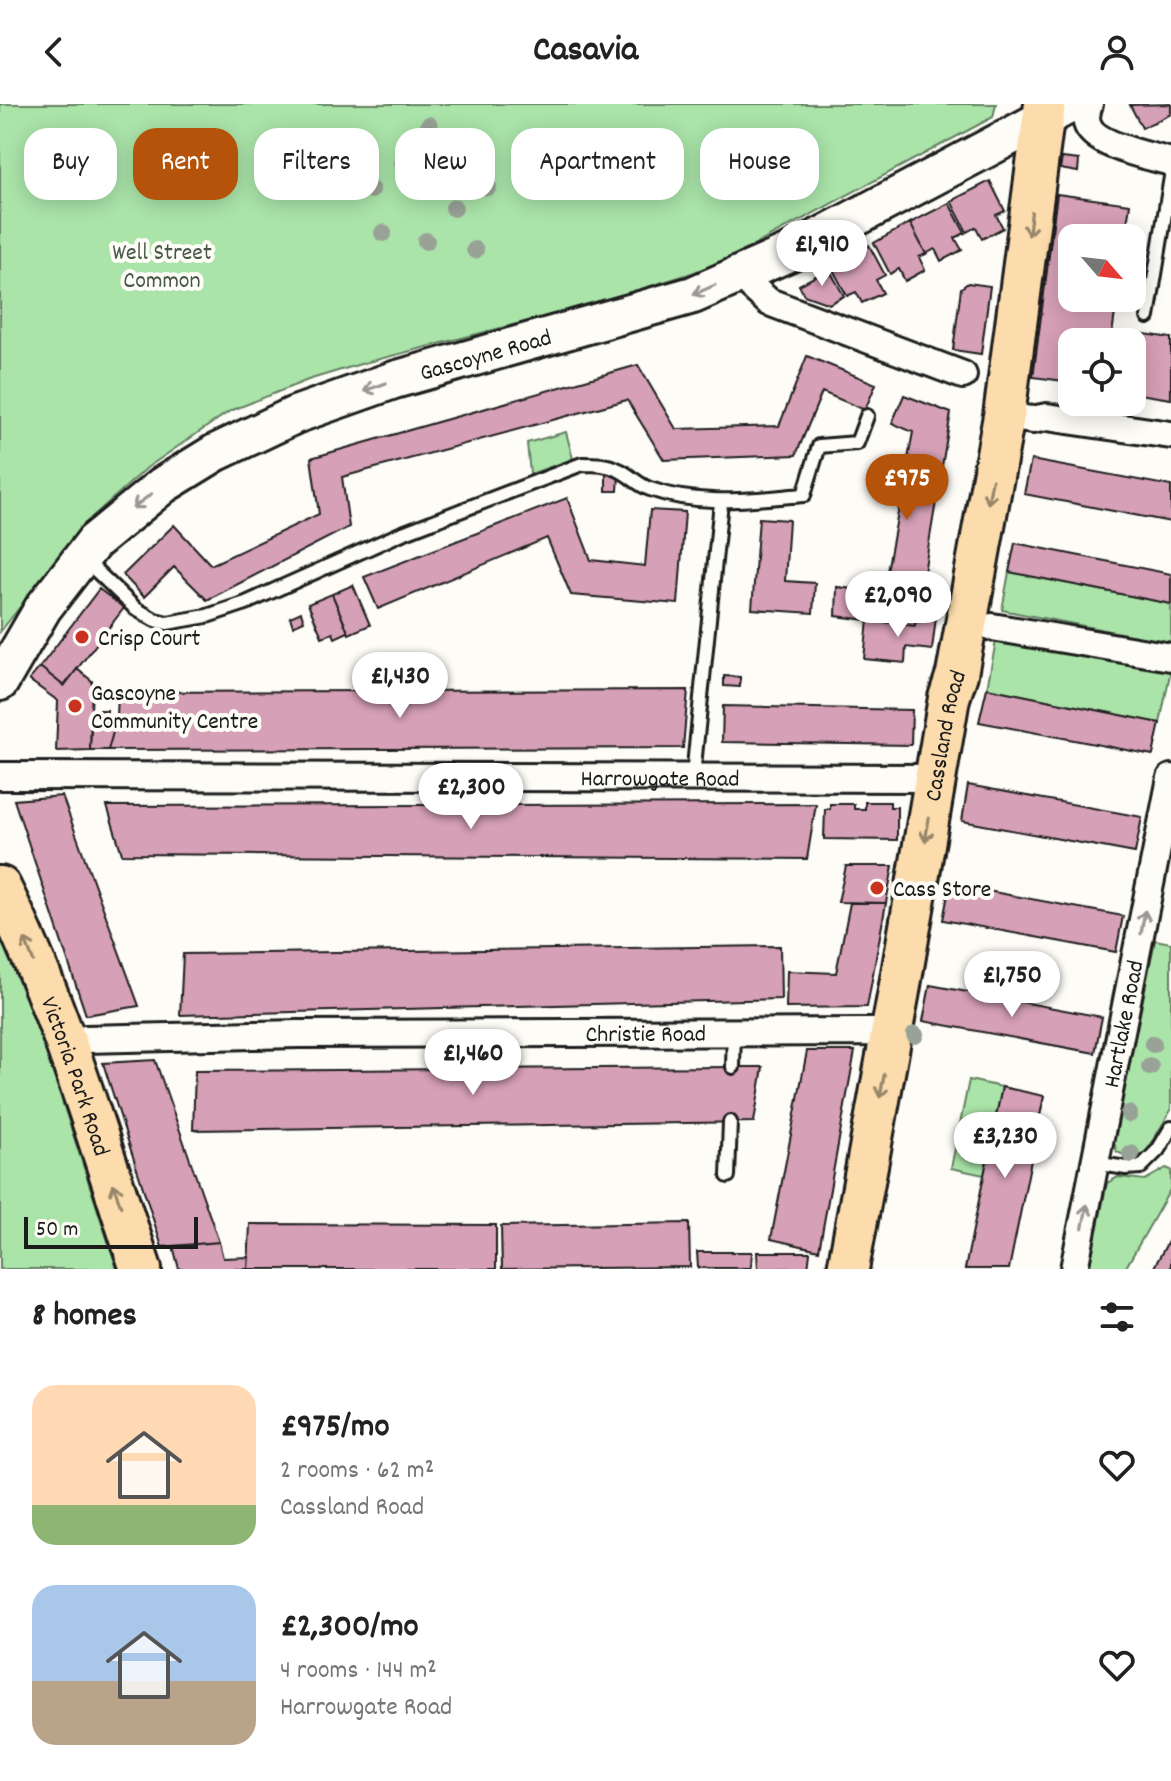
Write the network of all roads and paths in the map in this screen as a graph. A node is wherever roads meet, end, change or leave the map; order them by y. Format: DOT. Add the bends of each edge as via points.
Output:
graph roads {
  1 [pos="1089,104"];
  2 [pos="1053,109"];
  3 [pos="1171,162"];
  4 [pos="1171,177"];
  5 [pos="745,273"];
  6 [pos="1148,317"];
  7 [pos="963,375"];
  8 [pos="867,416"];
  9 [pos="1004,416"];
  10 [pos="1171,435"];
  11 [pos="721,502"];
  12 [pos="81,557"];
  13 [pos="992,627"];
  14 [pos="1171,657"];
  15 [pos="0,682"];
  16 [pos="0,776"];
  17 [pos="693,776"];
  18 [pos="936,778"];
  19 [pos="1171,778"];
  20 [pos="0,887"];
  21 [pos="734,1032"];
  22 [pos="892,1034"];
  23 [pos="66,1042"];
  24 [pos="733,1067"];
  25 [pos="730,1122"];
  26 [pos="1171,1128"];
  27 [pos="1095,1163"];
  28 [pos="728,1176"];
  29 [pos="141,1269"];
  30 [pos="848,1269"];
  31 [pos="1074,1269"];
  1 -- 3 [label="street" via="1087,124 1101,139"];
  2 -- 5 [label="street, Gascoyne Road"];
  2 -- 9 [label="main road, Cassland Road, one-way"];
  4 -- 6 [label="lane"];
  5 -- 7 [label="street" via="769,302"];
  5 -- 12 [label="street, Gascoyne Road, one-way" via="693,295 394,380 295,415 163,485"];
  8 -- 11 [label="lane" via="857,443 819,446 804,495"];
  9 -- 10 [label="street"];
  9 -- 18 [label="main road, Cassland Road, one-way"];
  11 -- 12 [label="lane" via="650,489 603,464 582,464 400,534 246,603 167,623 136,609"];
  11 -- 17 [label="lane"];
  12 -- 15 [label="street, Gascoyne Road" via="43,608"];
  13 -- 14 [label="street"];
  16 -- 17 [label="street, Harrowgate Road"];
  17 -- 18 [label="street, Harrowgate Road"];
  18 -- 22 [label="main road, Cassland Road, one-way"];
  27 -- 19 [label="street, Hartlake Road, one-way"];
  23 -- 20 [label="main road, Victoria Park Road, one-way"];
  21 -- 22 [label="street, Christie Road"];
  21 -- 23 [label="street, Christie Road" via="298,1034"];
  21 -- 24 [label="lane"];
  22 -- 30 [label="main road, Cassland Road, one-way"];
  29 -- 23 [label="main road, Victoria Park Road, one-way"];
  25 -- 28 [label="lane"];
  26 -- 27 [label="lane" via="1141,1167"];
  31 -- 27 [label="street, Hartlake Road, one-way"];
}
